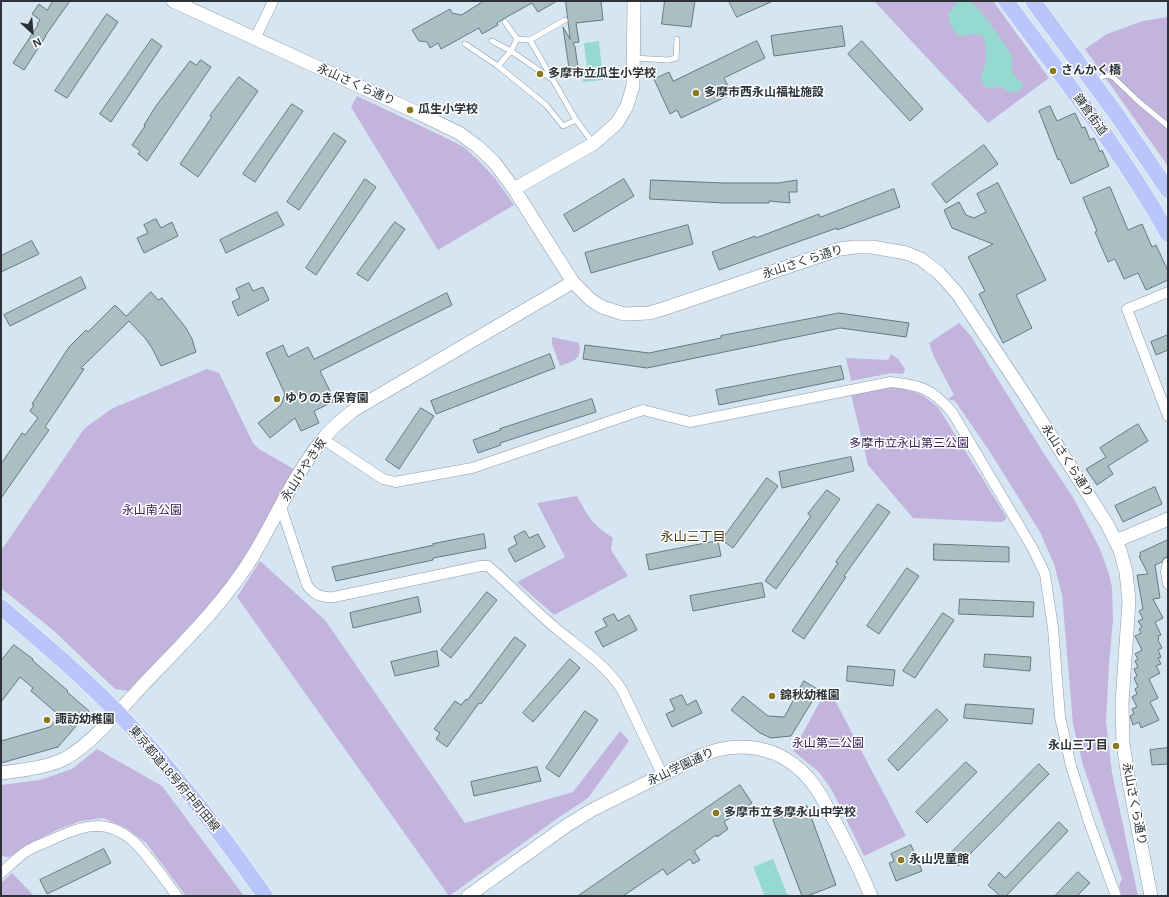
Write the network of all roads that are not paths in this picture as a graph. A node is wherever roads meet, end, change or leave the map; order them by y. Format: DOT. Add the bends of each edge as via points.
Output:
graph roads {
  1 [pos="173,1"];
  2 [pos="273,1"];
  3 [pos="634,1"];
  4 [pos="1006,1"];
  5 [pos="1033,1"];
  6 [pos="565,20"];
  7 [pos="506,22"];
  8 [pos="255,39"];
  9 [pos="517,39"];
  10 [pos="530,40"];
  11 [pos="677,40"];
  12 [pos="492,41"];
  13 [pos="465,44"];
  14 [pos="511,51"];
  15 [pos="633,58"];
  16 [pos="498,66"];
  17 [pos="552,80"];
  18 [pos="1093,82"];
  19 [pos="1117,115"];
  20 [pos="576,120"];
  21 [pos="1168,126"];
  22 [pos="1100,129"];
  23 [pos="593,144"];
  24 [pos="514,188"];
  25 [pos="1168,190"];
  26 [pos="1168,234"];
  27 [pos="573,282"];
  28 [pos="1168,292"];
  29 [pos="1168,416"];
  30 [pos="323,439"];
  31 [pos="280,507"];
  32 [pos="1168,519"];
  33 [pos="1116,542"];
  34 [pos="1168,563"];
  35 [pos="1168,584"];
  36 [pos="1,607"];
  37 [pos="117,712"];
  38 [pos="1,773"];
  39 [pos="662,774"];
  40 [pos="1,873"];
  41 [pos="177,896"];
  42 [pos="265,896"];
  43 [pos="468,896"];
  44 [pos="870,896"];
  45 [pos="1116,896"];
  46 [pos="1151,896"];
  1 -- 8 [label="street, 永山さくら通り"];
  2 -- 8 [label="street"];
  3 -- 15 [label="street"];
  4 -- 22 [label="main road, 鎌倉街道"];
  5 -- 18 [label="main road, 鎌倉街道"];
  6 -- 10 [label="lane"];
  7 -- 9 [label="lane"];
  8 -- 24 [label="street, 永山さくら通り" via="459,133 486,153"];
  9 -- 10 [label="lane"];
  9 -- 14 [label="lane"];
  10 -- 17 [label="lane"];
  11 -- 15 [label="lane" via="676,58"];
  12 -- 14 [label="lane"];
  13 -- 16 [label="lane"];
  14 -- 16 [label="lane"];
  14 -- 17 [label="lane"];
  15 -- 23 [label="street" via="633,86 627,106 617,123"];
  16 -- 20 [label="lane" via="546,105 562,126"];
  17 -- 20 [label="lane"];
  18 -- 19 [label="main road, 鎌倉街道"];
  18 -- 21 [label="lane" via="1104,75 1113,77"];
  19 -- 22 [label="main road"];
  19 -- 25 [label="main road, 鎌倉街道"];
  20 -- 23 [label="lane"];
  22 -- 26 [label="main road, 鎌倉街道" via="1140,185"];
  23 -- 24 [label="street"];
  24 -- 27 [label="street, 永山さくら通り"];
  27 -- 30 [label="street, 永山けやき坂" via="354,410"];
  27 -- 33 [label="street, 永山さくら通り" via="602,307 624,314 636,314 666,308 840,249 872,246 921,259 939,273 957,293 1107,524"];
  28 -- 29 [label="street" via="1127,309"];
  30 -- 31 [label="street, 永山けやき坂"];
  30 -- 45 [label="street" via="383,479 395,482 472,468 643,410 690,422 891,382 918,386 930,392 952,412 1046,574 1060,717 1071,766"];
  31 -- 37 [label="street, 永山けやき坂" via="253,556 230,589"];
  31 -- 39 [label="street" via="307,585 316,594 325,597 488,566 614,678"];
  32 -- 33 [label="street"];
  33 -- 46 [label="street, 永山さくら通り" via="1126,572 1129,601 1122,703 1123,743"];
  34 -- 35 [label="street"];
  36 -- 37 [label="main road, 東京都道18号府中町田線"];
  37 -- 38 [label="street, 永山けやき坂" via="90,739 66,757 54,763"];
  37 -- 42 [label="main road, 東京都道18号府中町田線" via="198,804"];
  39 -- 43 [label="street, 永山学園通り" via="566,826"];
  39 -- 44 [label="street, 永山学園通り" via="715,750 738,746 764,750 793,764 820,793 860,870"];
  40 -- 41 [label="street" via="25,852 73,830 85,826 107,826 133,841"];
}
